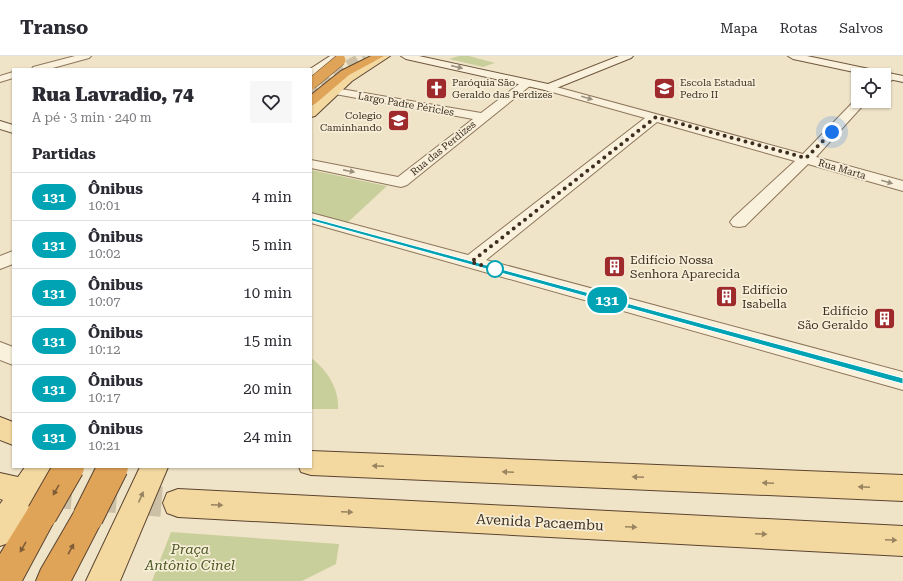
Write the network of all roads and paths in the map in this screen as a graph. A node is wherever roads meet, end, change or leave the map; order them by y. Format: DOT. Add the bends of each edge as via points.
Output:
graph roads {
  1 [pos="86,56"];
  2 [pos="379,56"];
  3 [pos="385,56"];
  4 [pos="406,56"];
  5 [pos="628,56"];
  6 [pos="793,56"];
  7 [pos="341,57"];
  8 [pos="41,68"];
  9 [pos="851,69"];
  10 [pos="312,72"];
  11 [pos="12,75"];
  12 [pos="891,78"];
  13 [pos="0,79"];
  14 [pos="903,79"];
  15 [pos="312,83"];
  16 [pos="527,83"];
  17 [pos="549,88"];
  18 [pos="335,91"];
  19 [pos="312,100"];
  20 [pos="854,108"];
  21 [pos="312,112"];
  22 [pos="482,117"];
  23 [pos="656,117"];
  24 [pos="0,125"];
  25 [pos="12,129"];
  26 [pos="806,158"];
  27 [pos="312,164"];
  28 [pos="903,186"];
  29 [pos="312,218"];
  30 [pos="739,222"];
  31 [pos="12,257"];
  32 [pos="471,262"];
  33 [pos="0,263"];
  34 [pos="0,350"];
  35 [pos="12,356"];
  36 [pos="903,381"];
  37 [pos="0,428"];
  38 [pos="12,434"];
  39 [pos="312,463"];
  40 [pos="39,468"];
  41 [pos="69,468"];
  42 [pos="112,468"];
  43 [pos="154,468"];
  44 [pos="903,488"];
  45 [pos="178,503"];
  46 [pos="0,531"];
  47 [pos="903,541"];
  48 [pos="3,581"];
  49 [pos="53,581"];
  50 [pos="103,581"];
  1 -- 8 [label="street"];
  2 -- 19 [label="highway" via="352,68"];
  3 -- 18 [label="main road, Largo Padre Péricles" via="348,79"];
  4 -- 16 [label="street, one-way"];
  5 -- 17 [label="street"];
  6 -- 9 [label="street"];
  7 -- 10 [label="street"];
  7 -- 15 [label="highway, bridge"];
  11 -- 13 [label="street"];
  12 -- 14 [label="street"];
  16 -- 17 [label="street"];
  16 -- 22 [label="street"];
  17 -- 23 [label="street, Rua Marta, one-way"];
  18 -- 21 [label="main road"];
  18 -- 22 [label="street, Largo Padre Péricles"];
  20 -- 26 [label="street"];
  27 -- 22 [label="street, Rua das Perdizes, one-way" via="401,182"];
  23 -- 26 [label="street, Rua Marta"];
  23 -- 32 [label="street"];
  24 -- 25 [label="street"];
  26 -- 28 [label="street, Rua Marta, one-way"];
  26 -- 30 [label="street"];
  29 -- 32 [label="street"];
  31 -- 33 [label="street"];
  32 -- 36 [label="street"];
  34 -- 35 [label="street"];
  37 -- 38 [label="main road"];
  44 -- 39 [label="main road, one-way"];
  40 -- 46 [label="main road"];
  41 -- 48 [label="highway, one-way, bridge"];
  49 -- 42 [label="highway, one-way, bridge"];
  50 -- 43 [label="main road, one-way"];
  45 -- 47 [label="main road, Avenida Pacaembu, one-way"];
}
